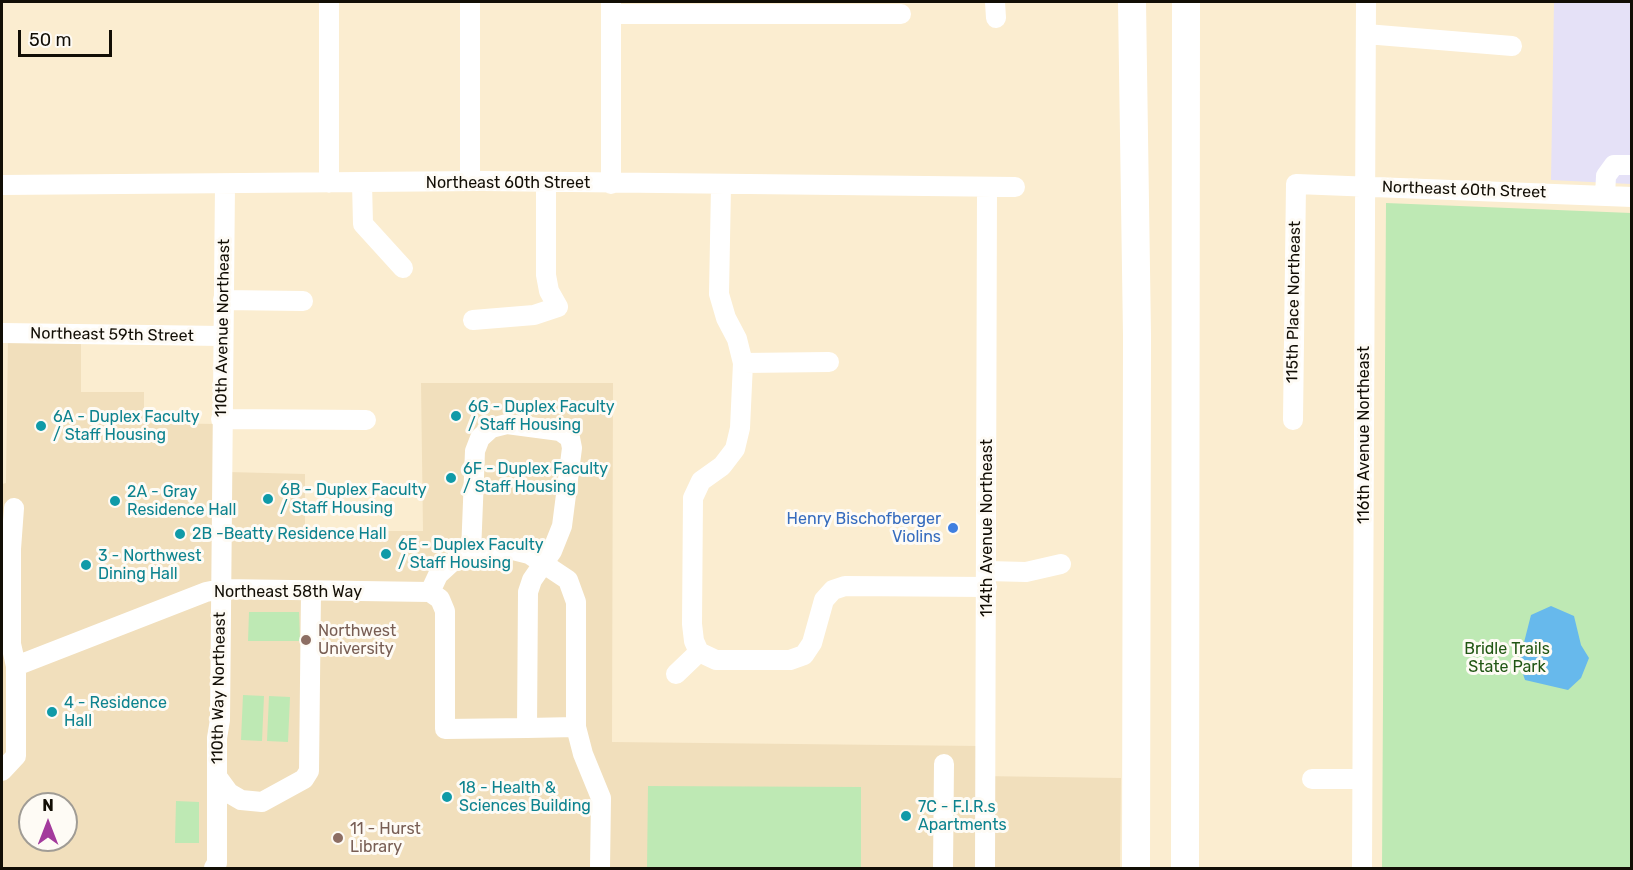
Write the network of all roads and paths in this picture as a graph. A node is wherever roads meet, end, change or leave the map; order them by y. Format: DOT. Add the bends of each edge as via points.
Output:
graph roads {
  1 [pos="329,2"];
  2 [pos="470,2"];
  3 [pos="1132,2"];
  4 [pos="1186,2"];
  5 [pos="1366,2"];
  6 [pos="611,8"];
  7 [pos="901,14"];
  8 [pos="1366,34"];
  9 [pos="1512,46"];
  10 [pos="1632,165"];
  11 [pos="470,181"];
  12 [pos="546,182"];
  13 [pos="329,183"];
  14 [pos="362,183"];
  15 [pos="225,184"];
  16 [pos="611,184"];
  17 [pos="1296,184"];
  18 [pos="2,185"];
  19 [pos="721,186"];
  20 [pos="1366,186"];
  21 [pos="987,187"];
  22 [pos="1016,187"];
  23 [pos="1605,196"];
  24 [pos="1632,197"];
  25 [pos="404,268"];
  26 [pos="223,300"];
  27 [pos="303,301"];
  28 [pos="472,320"];
  29 [pos="2,333"];
  30 [pos="222,336"];
  31 [pos="830,362"];
  32 [pos="743,363"];
  33 [pos="221,419"];
  34 [pos="366,420"];
  35 [pos="1293,420"];
  36 [pos="220,471"];
  37 [pos="15,508"];
  38 [pos="471,553"];
  39 [pos="544,562"];
  40 [pos="1061,564"];
  41 [pos="987,579"];
  42 [pos="221,590"];
  43 [pos="311,592"];
  44 [pos="430,592"];
  45 [pos="699,652"];
  46 [pos="16,666"];
  47 [pos="676,674"];
  48 [pos="576,727"];
  49 [pos="527,728"];
  50 [pos="944,764"];
  51 [pos="2,771"];
  52 [pos="218,778"];
  53 [pos="1312,779"];
  54 [pos="1362,779"];
  55 [pos="214,868"];
  56 [pos="600,868"];
  57 [pos="943,868"];
  58 [pos="985,868"];
  59 [pos="1136,868"];
  60 [pos="1185,868"];
  61 [pos="1362,868"];
  1 -- 13 [label="street"];
  2 -- 11 [label="street"];
  3 -- 59 [label="highway" via="1137,336"];
  4 -- 60 [label="highway"];
  5 -- 8 [label="street, 116th Avenue Northeast"];
  6 -- 7 [label="street"];
  6 -- 16 [label="street"];
  8 -- 9 [label="street"];
  8 -- 20 [label="street, 116th Avenue Northeast"];
  10 -- 23 [label="street" via="1614,165 1606,177"];
  11 -- 12 [label="street, Northeast 60th Street"];
  11 -- 14 [label="street, Northeast 60th Street"];
  12 -- 16 [label="street, Northeast 60th Street"];
  12 -- 28 [label="street" via="546,275 558,307 534,315"];
  13 -- 14 [label="street, Northeast 60th Street"];
  13 -- 15 [label="street, Northeast 60th Street"];
  14 -- 25 [label="street" via="363,224"];
  15 -- 18 [label="street, Northeast 60th Street"];
  15 -- 26 [label="street, 110th Avenue Northeast"];
  16 -- 19 [label="street, Northeast 60th Street"];
  17 -- 20 [label="street, Northeast 60th Street"];
  17 -- 35 [label="street, 115th Place Northeast"];
  19 -- 21 [label="street, Northeast 60th Street"];
  19 -- 32 [label="street" via="720,294"];
  20 -- 23 [label="street, Northeast 60th Street"];
  20 -- 54 [label="street, 116th Avenue Northeast"];
  21 -- 22 [label="street, Northeast 60th Street"];
  21 -- 41 [label="street, 114th Avenue Northeast"];
  23 -- 24 [label="street, Northeast 60th Street"];
  26 -- 27 [label="street"];
  26 -- 30 [label="street, 110th Avenue Northeast"];
  29 -- 30 [label="street, Northeast 59th Street"];
  30 -- 33 [label="street, 110th Avenue Northeast"];
  31 -- 32 [label="street"];
  32 -- 45 [label="street" via="740,428 735,449 723,465 701,481 693,498 692,624"];
  33 -- 34 [label="street"];
  33 -- 36 [label="street, 110th Avenue Northeast"];
  36 -- 42 [label="street, 110th Way Northeast"];
  37 -- 46 [label="street" via="11,644"];
  38 -- 39 [label="street" via="505,548"];
  38 -- 39 [label="street" via="475,451 480,438 491,428 525,424 560,430 570,438 572,448 562,526"];
  38 -- 44 [label="street" via="438,575"];
  39 -- 48 [label="street" via="568,580 576,602"];
  39 -- 49 [label="street" via="528,592"];
  40 -- 41 [label="street"];
  41 -- 45 [label="street" via="845,586 832,590 824,600 812,643 804,655 790,660 716,660"];
  41 -- 58 [label="street, 114th Avenue Northeast"];
  42 -- 43 [label="street, Northeast 58th Way"];
  42 -- 46 [label="street, Northeast 58th Way"];
  42 -- 52 [label="street, 110th Way Northeast"];
  43 -- 44 [label="street, Northeast 58th Way"];
  43 -- 52 [label="street" via="309,771 304,779 262,802 241,800 229,793"];
  44 -- 49 [label="street" via="440,598 445,610 445,729"];
  45 -- 47 [label="street"];
  46 -- 51 [label="street" via="16,756"];
  48 -- 49 [label="street"];
  48 -- 56 [label="street" via="601,798"];
  50 -- 57 [label="street"];
  52 -- 55 [label="street, 110th Way Northeast"];
  53 -- 54 [label="street"];
  54 -- 61 [label="street, 116th Avenue Northeast"];
}
